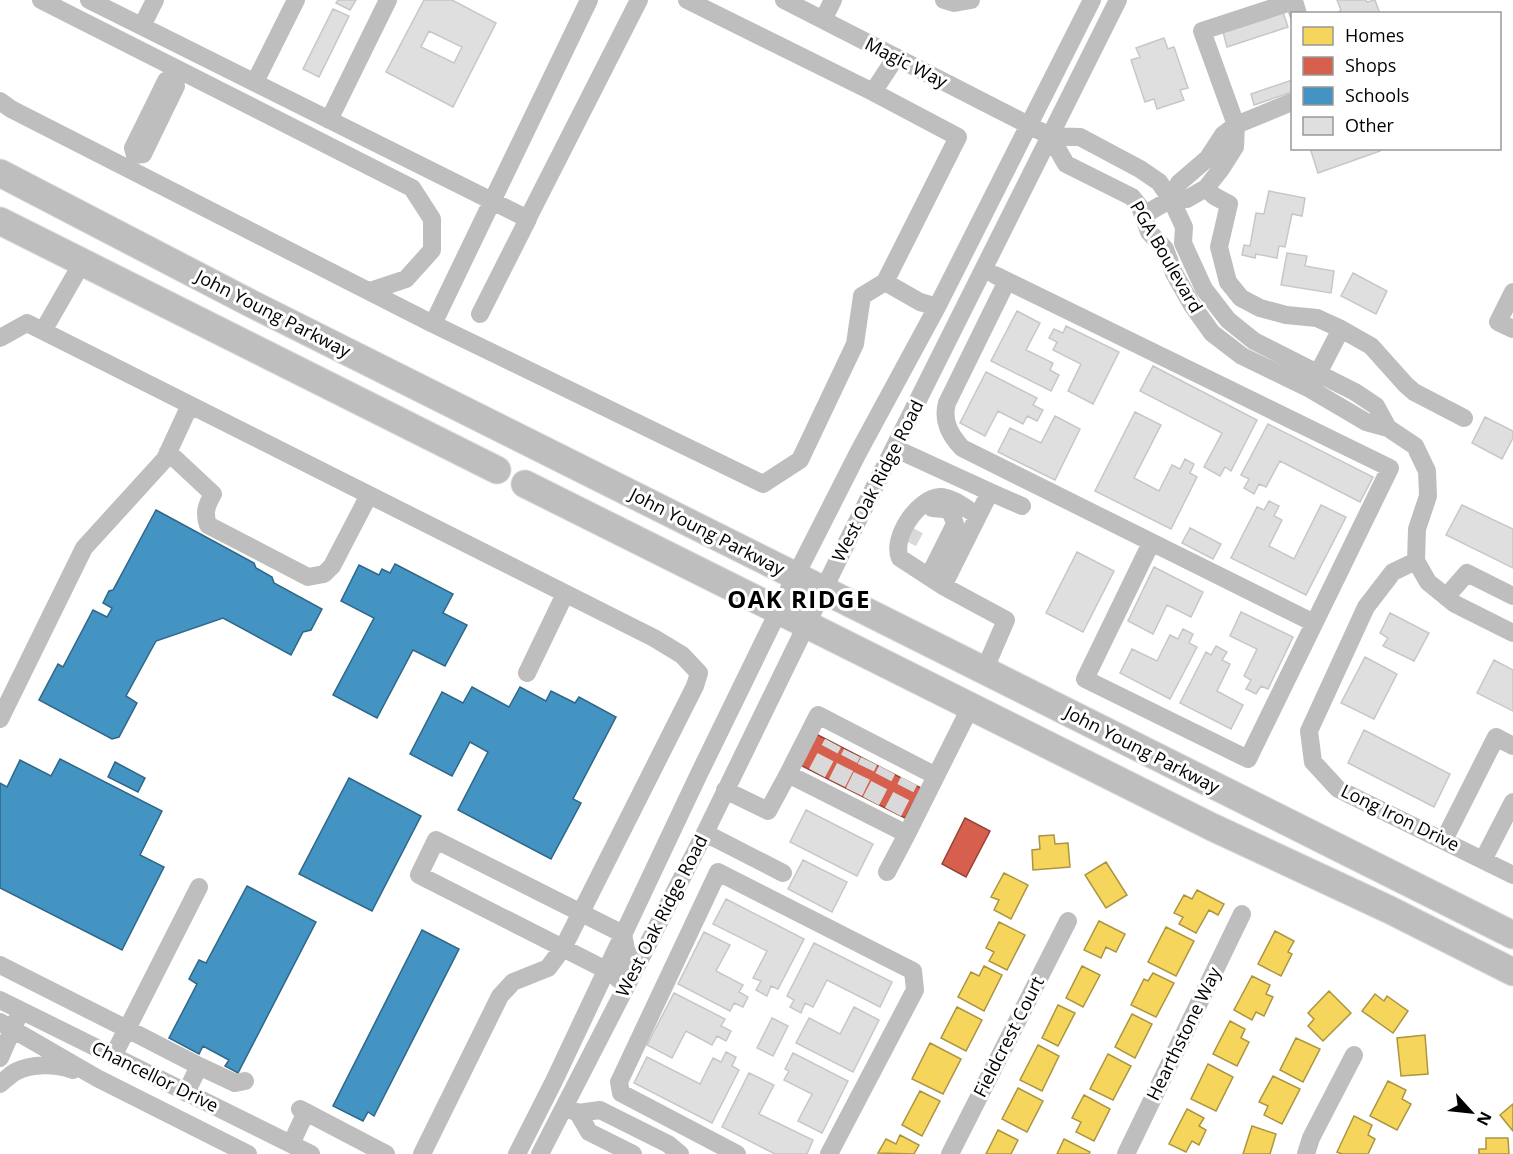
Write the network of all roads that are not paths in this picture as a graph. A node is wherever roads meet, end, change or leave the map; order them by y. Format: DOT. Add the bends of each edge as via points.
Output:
graph roads {
  1 [pos="41,0"];
  2 [pos="155,0"];
  3 [pos="296,0"];
  4 [pos="388,0"];
  5 [pos="589,0"];
  6 [pos="639,0"];
  7 [pos="687,0"];
  8 [pos="784,0"];
  9 [pos="833,0"];
  10 [pos="944,0"];
  11 [pos="971,0"];
  12 [pos="1092,0"];
  13 [pos="1118,0"];
  14 [pos="94,1"];
  15 [pos="1295,5"];
  16 [pos="823,20"];
  17 [pos="141,26"];
  18 [pos="896,57"];
  19 [pos="175,75"];
  20 [pos="255,82"];
  21 [pos="873,92"];
  22 [pos="0,101"];
  23 [pos="1291,103"];
  24 [pos="329,120"];
  25 [pos="1236,125"];
  26 [pos="1029,126"];
  27 [pos="1050,136"];
  28 [pos="132,162"];
  29 [pos="0,173"];
  30 [pos="1206,188"];
  31 [pos="1171,199"];
  32 [pos="492,201"];
  33 [pos="1144,215"];
  34 [pos="528,218"];
  35 [pos="0,221"];
  36 [pos="1219,247"];
  37 [pos="1187,251"];
  38 [pos="82,263"];
  39 [pos="885,282"];
  40 [pos="370,291"];
  41 [pos="1513,292"];
  42 [pos="937,307"];
  43 [pos="480,314"];
  44 [pos="433,324"];
  45 [pos="1341,329"];
  46 [pos="1513,329"];
  47 [pos="43,331"];
  48 [pos="0,338"];
  49 [pos="1314,381"];
  50 [pos="1355,392"];
  51 [pos="190,405"];
  52 [pos="1346,410"];
  53 [pos="1464,418"];
  54 [pos="1388,428"];
  55 [pos="894,448"];
  56 [pos="168,452"];
  57 [pos="497,470"];
  58 [pos="525,484"];
  59 [pos="990,492"];
  60 [pos="369,495"];
  61 [pos="1022,506"];
  62 [pos="954,508"];
  63 [pos="978,516"];
  64 [pos="1151,543"];
  65 [pos="1416,561"];
  66 [pos="905,562"];
  67 [pos="795,577"];
  68 [pos="936,581"];
  69 [pos="823,591"];
  70 [pos="565,594"];
  71 [pos="1513,596"];
  72 [pos="1446,597"];
  73 [pos="779,610"];
  74 [pos="1314,623"];
  75 [pos="806,624"];
  76 [pos="1513,633"];
  77 [pos="984,671"];
  78 [pos="526,673"];
  79 [pos="971,706"];
  80 [pos="0,718"];
  81 [pos="1513,746"];
  82 [pos="788,774"];
  83 [pos="936,776"];
  84 [pos="725,790"];
  85 [pos="1513,802"];
  86 [pos="705,833"];
  87 [pos="907,834"];
  88 [pos="1444,840"];
  89 [pos="1483,860"];
  90 [pos="887,872"];
  91 [pos="783,873"];
  92 [pos="1513,875"];
  93 [pos="199,887"];
  94 [pos="580,912"];
  95 [pos="1242,914"];
  96 [pos="1068,921"];
  97 [pos="623,934"];
  98 [pos="1513,935"];
  99 [pos="562,948"];
  100 [pos="0,965"];
  101 [pos="606,970"];
  102 [pos="1513,972"];
  103 [pos="6,1006"];
  104 [pos="6,1025"];
  105 [pos="127,1029"];
  106 [pos="1354,1055"];
  107 [pos="113,1056"];
  108 [pos="0,1058"];
  109 [pos="199,1066"];
  110 [pos="97,1078"];
  111 [pos="245,1081"];
  112 [pos="0,1084"];
  113 [pos="186,1092"];
  114 [pos="571,1110"];
  115 [pos="291,1144"];
  116 [pos="248,1154"];
  117 [pos="311,1154"];
  118 [pos="386,1154"];
  119 [pos="422,1154"];
  120 [pos="517,1154"];
  121 [pos="540,1154"];
  122 [pos="633,1154"];
  123 [pos="680,1154"];
  124 [pos="737,1154"];
  125 [pos="829,1154"];
  126 [pos="950,1154"];
  127 [pos="1126,1154"];
  128 [pos="1306,1154"];
  1 -- 19 [label="street"];
  2 -- 17 [label="street"];
  3 -- 20 [label="street"];
  4 -- 24 [label="street"];
  5 -- 32 [label="street"];
  6 -- 34 [label="street"];
  7 -- 21 [label="street"];
  8 -- 16 [label="street, Magic Way"];
  9 -- 16 [label="street"];
  10 -- 11 [label="street"];
  12 -- 26 [label="street, West Oak Ridge Road"];
  13 -- 27 [label="street, West Oak Ridge Road"];
  14 -- 17 [label="street"];
  15 -- 25 [label="street" via="1202,31"];
  16 -- 18 [label="street, Magic Way"];
  17 -- 20 [label="street"];
  18 -- 21 [label="street"];
  18 -- 26 [label="street, Magic Way"];
  19 -- 28 [label="street" via="166,81 133,148"];
  19 -- 40 [label="street" via="412,188 432,219 432,250 406,279"];
  20 -- 24 [label="street"];
  21 -- 39 [label="street" via="958,137"];
  22 -- 28 [label="street"];
  23 -- 25 [label="street"];
  24 -- 32 [label="street"];
  25 -- 30 [label="street" via="1235,147"];
  25 -- 31 [label="street" via="1222,135 1208,158 1179,183"];
  26 -- 27 [label="street, Magic Way"];
  26 -- 42 [label="street, West Oak Ridge Road"];
  27 -- 31 [label="street, PGA Boulevard" via="1080,137 1140,169 1159,182"];
  27 -- 33 [label="street, PGA Boulevard" via="1066,164 1132,197"];
  27 -- 55 [label="street, West Oak Ridge Road"];
  28 -- 40 [label="street"];
  29 -- 67 [label="highway, John Young Parkway"];
  30 -- 31 [label="street" via="1187,199"];
  30 -- 36 [label="street" via="1229,204"];
  31 -- 33 [label="street"];
  31 -- 37 [label="street, PGA Boulevard" via="1184,227"];
  32 -- 34 [label="street"];
  32 -- 44 [label="street"];
  33 -- 49 [label="street, PGA Boulevard" via="1149,232 1165,249 1187,297 1212,333 1242,356"];
  34 -- 43 [label="street"];
  35 -- 38 [label="highway"];
  36 -- 37 [label="street"];
  36 -- 45 [label="street" via="1228,282 1241,298 1260,308 1317,318"];
  37 -- 49 [label="street, PGA Boulevard" via="1204,289 1228,320"];
  38 -- 47 [label="street"];
  38 -- 57 [label="highway"];
  39 -- 42 [label="street"];
  39 -- 44 [label="street" via="862,296 855,344 800,460 763,484"];
  40 -- 44 [label="street"];
  41 -- 46 [label="street" via="1498,322"];
  42 -- 67 [label="street, West Oak Ridge Road"];
  45 -- 49 [label="street"];
  45 -- 53 [label="street" via="1371,346 1414,392"];
  47 -- 48 [label="street" via="27,323"];
  47 -- 51 [label="street"];
  49 -- 50 [label="street, PGA Boulevard"];
  49 -- 52 [label="street, PGA Boulevard"];
  50 -- 52 [label="street"];
  50 -- 54 [label="street, PGA Boulevard" via="1376,406"];
  51 -- 56 [label="street"];
  51 -- 60 [label="street"];
  52 -- 54 [label="street, PGA Boulevard" via="1366,422"];
  54 -- 65 [label="street, PGA Boulevard" via="1415,446 1427,471 1428,496 1417,529"];
  55 -- 59 [label="street"];
  55 -- 69 [label="street, West Oak Ridge Road"];
  56 -- 60 [label="street" via="213,494 205,514 208,525 308,578 324,574 332,566"];
  56 -- 80 [label="street" via="84,548"];
  58 -- 73 [label="highway, John Young Parkway"];
  59 -- 61 [label="street"];
  59 -- 63 [label="street"];
  60 -- 70 [label="street"];
  62 -- 63 [label="street"];
  62 -- 66 [label="street" via="930,509 923,515"];
  62 -- 66 [label="street" via="946,498 939,497 924,501 915,510 898,543 897,551"];
  62 -- 68 [label="street" via="955,524"];
  63 -- 68 [label="street"];
  64 -- 74 [label="street"];
  64 -- 74 [label="street" via="1085,679 1105,689 1248,759"];
  64 -- 74 [label="street" via="962,448 945,421 947,403 1001,278 1390,468"];
  65 -- 72 [label="street" via="1428,582"];
  65 -- 88 [label="street, Long Iron Drive" via="1393,573 1366,606 1309,730 1313,762 1338,789"];
  66 -- 68 [label="street"];
  67 -- 69 [label="highway, John Young Parkway"];
  67 -- 73 [label="street, West Oak Ridge Road"];
  68 -- 77 [label="street" via="1012,623"];
  69 -- 75 [label="street, West Oak Ridge Road"];
  69 -- 77 [label="highway, John Young Parkway"];
  70 -- 78 [label="street"];
  70 -- 94 [label="street" via="654,638 682,655 699,673"];
  71 -- 72 [label="street" via="1467,573"];
  72 -- 76 [label="street"];
  73 -- 75 [label="highway, John Young Parkway"];
  73 -- 97 [label="street, West Oak Ridge Road"];
  75 -- 79 [label="highway, John Young Parkway"];
  75 -- 84 [label="street, West Oak Ridge Road"];
  77 -- 98 [label="highway, John Young Parkway"];
  79 -- 83 [label="street"];
  79 -- 102 [label="highway, John Young Parkway"];
  81 -- 88 [label="street" via="1496,737"];
  82 -- 83 [label="street" via="818,715 837,735 873,754 913,774"];
  82 -- 84 [label="street" via="768,811"];
  82 -- 87 [label="street" via="813,779 833,789 890,818"];
  83 -- 87 [label="street"];
  84 -- 86 [label="street, West Oak Ridge Road"];
  85 -- 89 [label="street"];
  86 -- 91 [label="street"];
  86 -- 114 [label="street, West Oak Ridge Road"];
  87 -- 90 [label="street"];
  88 -- 89 [label="street, Long Iron Drive"];
  89 -- 92 [label="street, Long Iron Drive"];
  93 -- 105 [label="street"];
  94 -- 97 [label="street"];
  94 -- 99 [label="street"];
  94 -- 99 [label="street" via="436,840 425,861 419,874"];
  95 -- 127 [label="street, Hearthstone Way"];
  96 -- 126 [label="street, Fieldcrest Court"];
  97 -- 101 [label="street, West Oak Ridge Road"];
  97 -- 114 [label="street" via="627,954 623,968 566,1088"];
  99 -- 101 [label="street"];
  99 -- 119 [label="street" via="548,968 513,982 500,996"];
  100 -- 105 [label="street"];
  101 -- 120 [label="street, West Oak Ridge Road"];
  103 -- 104 [label="street"];
  103 -- 107 [label="street, Chancellor Drive"];
  104 -- 108 [label="street"];
  104 -- 110 [label="street, Chancellor Drive"];
  105 -- 107 [label="street"];
  105 -- 109 [label="street"];
  106 -- 128 [label="street"];
  107 -- 113 [label="street, Chancellor Drive"];
  109 -- 111 [label="street" via="235,1083"];
  109 -- 113 [label="street"];
  110 -- 112 [label="street" via="59,1065 36,1066 16,1071"];
  110 -- 116 [label="street, Chancellor Drive"];
  113 -- 115 [label="street, Chancellor Drive"];
  114 -- 121 [label="street, West Oak Ridge Road"];
  114 -- 122 [label="street" via="589,1132"];
  114 -- 123 [label="street" via="600,1110"];
  115 -- 117 [label="street, Chancellor Drive"];
  115 -- 118 [label="street" via="303,1111"];
  124 -- 125 [label="street" via="621,1093 619,1082 718,872 913,971 915,990"];
}
